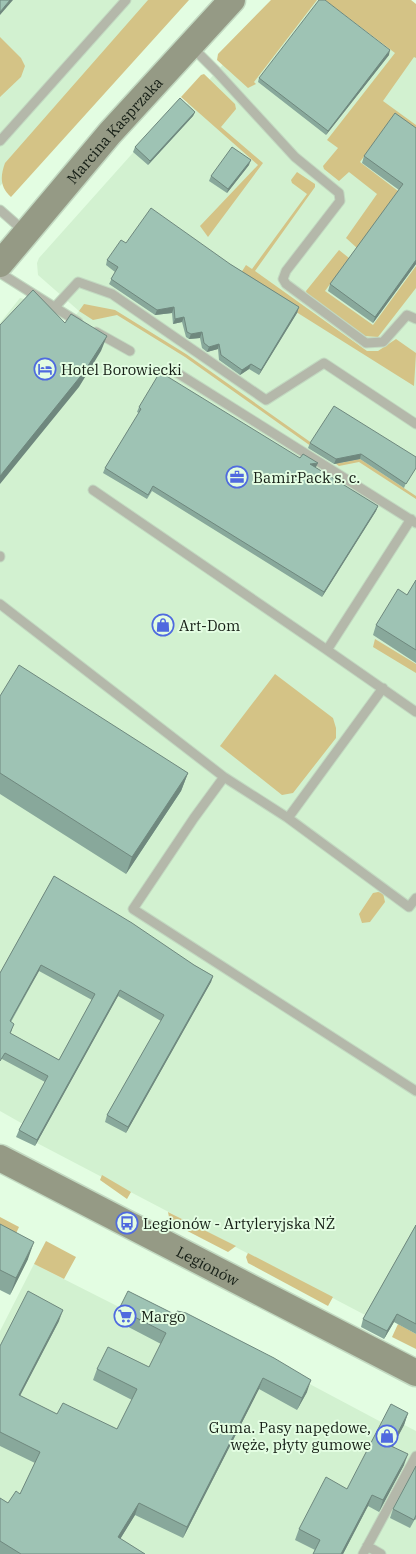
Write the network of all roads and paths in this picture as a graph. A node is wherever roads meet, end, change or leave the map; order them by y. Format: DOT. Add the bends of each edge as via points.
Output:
graph roads {
  1 [pos="126,0"];
  2 [pos="232,0"];
  3 [pos="190,46"];
  4 [pos="0,141"];
  5 [pos="0,210"];
  6 [pos="26,232"];
  7 [pos="0,264"];
  8 [pos="0,273"];
  9 [pos="54,308"];
  10 [pos="416,319"];
  11 [pos="130,351"];
  12 [pos="171,369"];
  13 [pos="416,424"];
  14 [pos="93,490"];
  15 [pos="413,521"];
  16 [pos="0,604"];
  17 [pos="327,650"];
  18 [pos="383,688"];
  19 [pos="416,712"];
  20 [pos="224,777"];
  21 [pos="288,818"];
  22 [pos="416,898"];
  23 [pos="416,1091"];
  24 [pos="0,1158"];
  25 [pos="416,1373"];
  26 [pos="416,1456"];
  27 [pos="365,1550"];
  28 [pos="381,1554"];
  1 -- 4 [label="lane"];
  2 -- 3 [label="street, Marcina Kasprzaka"];
  3 -- 6 [label="street, Marcina Kasprzaka"];
  3 -- 10 [label="lane" via="295,157 339,192 340,200 286,271 283,279 286,284 366,343 383,342 407,314"];
  5 -- 6 [label="lane"];
  6 -- 7 [label="street, Marcina Kasprzaka"];
  8 -- 9 [label="lane"];
  9 -- 11 [label="lane"];
  9 -- 13 [label="lane" via="78,282 112,294 266,400 324,363"];
  12 -- 15 [label="lane"];
  14 -- 17 [label="lane"];
  15 -- 17 [label="lane"];
  16 -- 20 [label="lane"];
  17 -- 18 [label="lane"];
  18 -- 19 [label="lane"];
  18 -- 21 [label="lane"];
  20 -- 21 [label="lane"];
  20 -- 23 [label="lane" via="133,909"];
  21 -- 22 [label="lane" via="410,907"];
  24 -- 25 [label="street, Legionów"];
  26 -- 27 [label="lane"];
  27 -- 28 [label="lane"];
}
